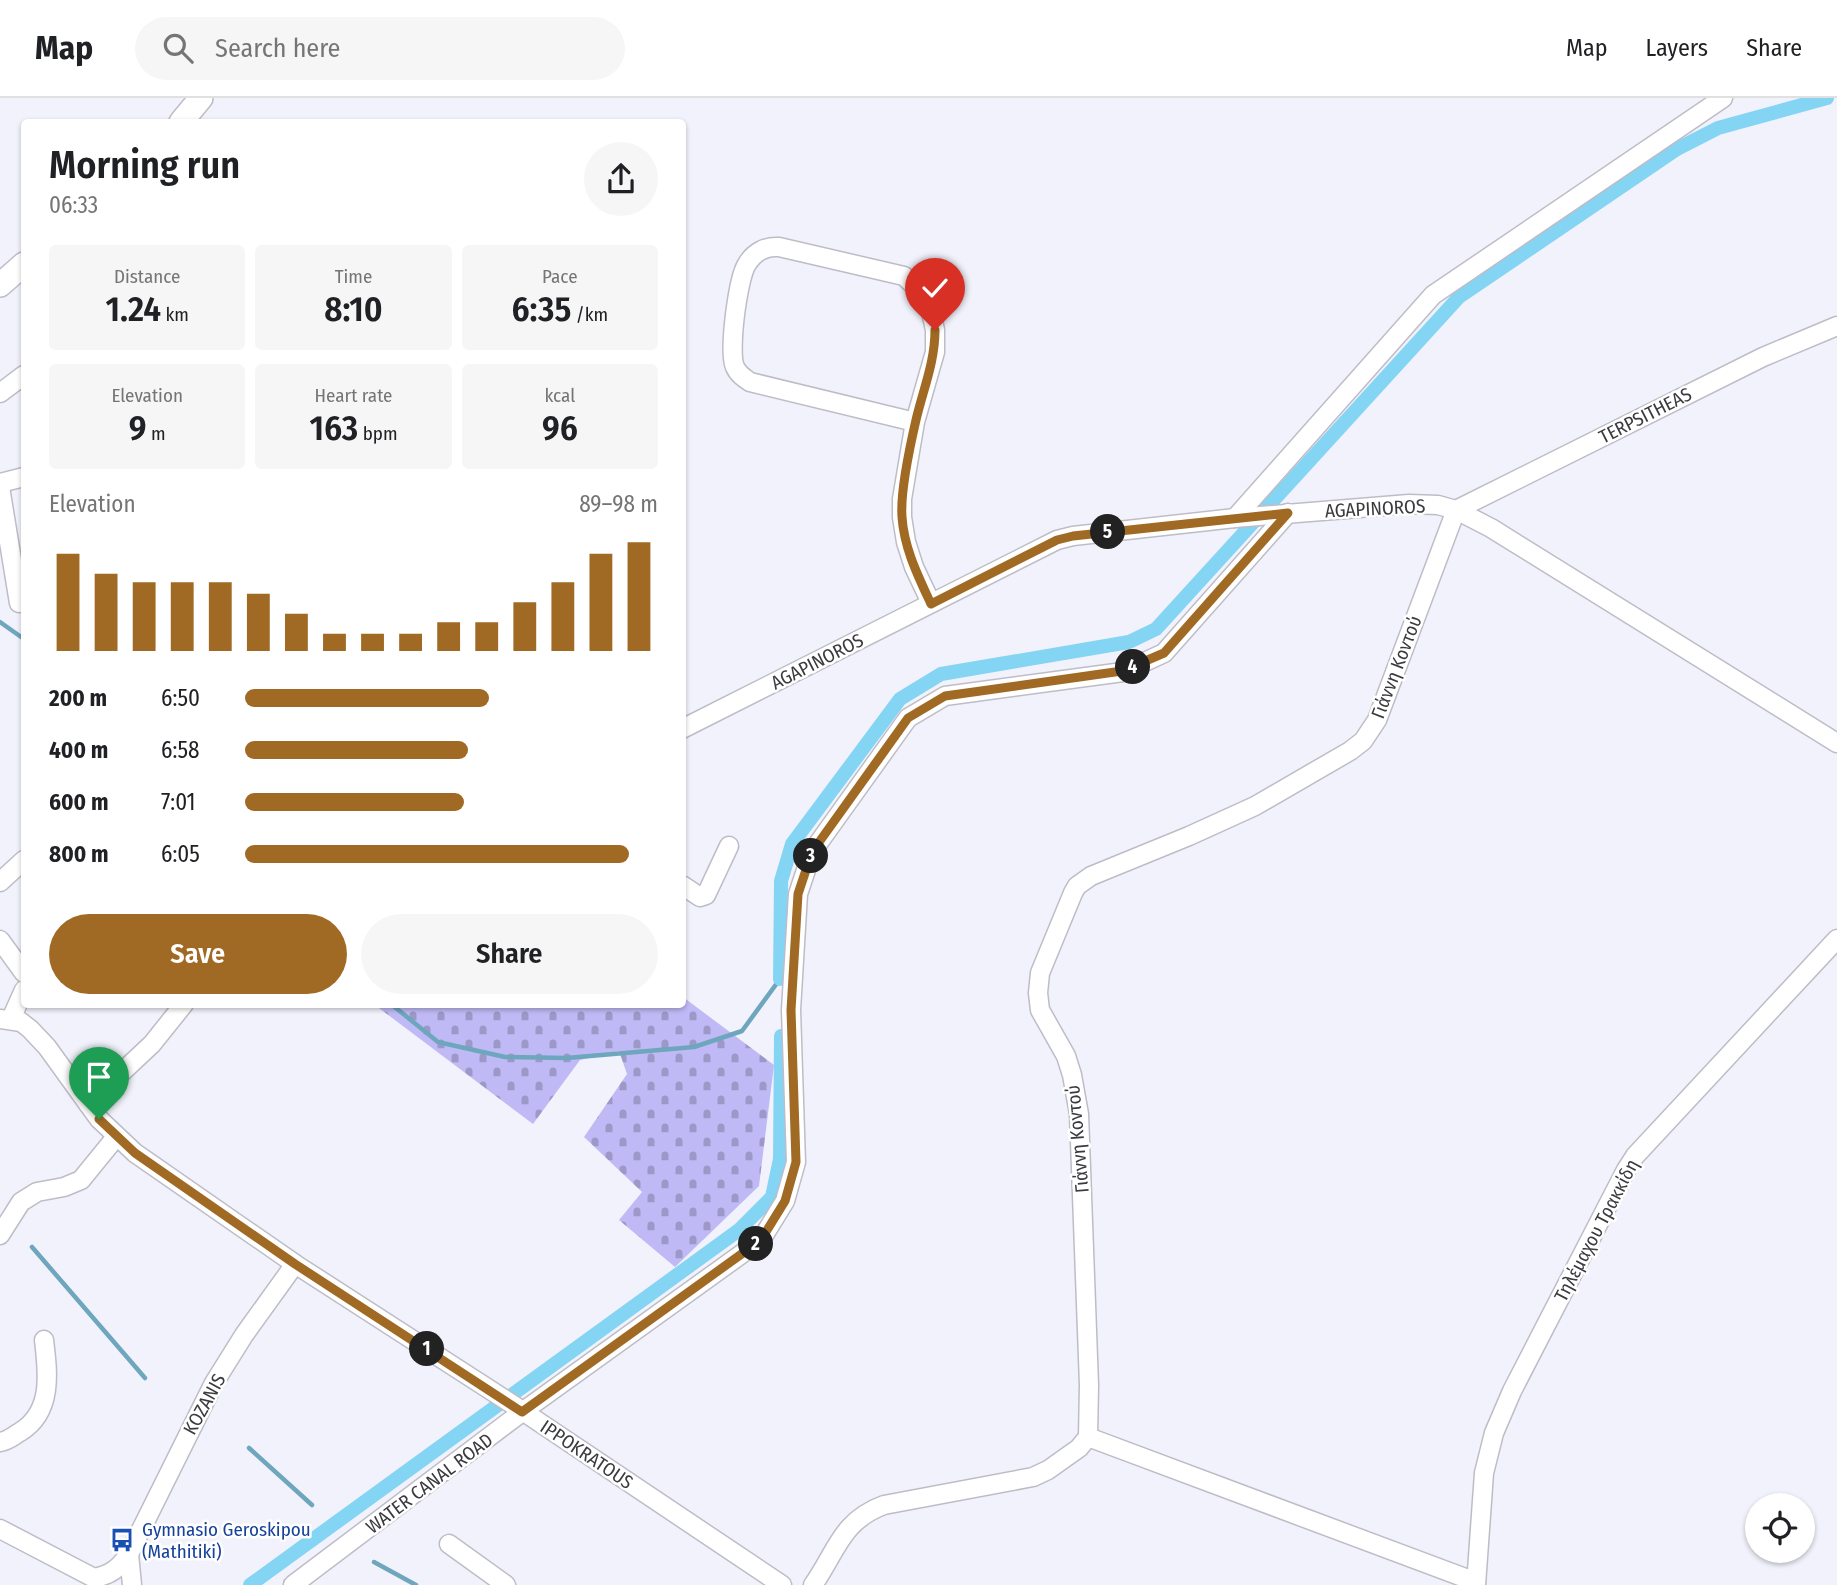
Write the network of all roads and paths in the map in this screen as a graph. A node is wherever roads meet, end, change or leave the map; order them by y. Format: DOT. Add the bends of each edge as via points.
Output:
graph roads {
  1 [pos="201,98"];
  2 [pos="1723,98"];
  3 [pos="184,119"];
  4 [pos="21,267"];
  5 [pos="0,285"];
  6 [pos="1837,326"];
  7 [pos="21,377"];
  8 [pos="0,393"];
  9 [pos="915,422"];
  10 [pos="21,478"];
  11 [pos="0,485"];
  12 [pos="1456,510"];
  13 [pos="1283,514"];
  14 [pos="1242,517"];
  15 [pos="19,603"];
  16 [pos="931,604"];
  17 [pos="686,727"];
  18 [pos="1837,743"];
  19 [pos="729,846"];
  20 [pos="21,863"];
  21 [pos="0,882"];
  22 [pos="686,888"];
  23 [pos="1837,939"];
  24 [pos="0,940"];
  25 [pos="21,969"];
  26 [pos="21,995"];
  27 [pos="181,1008"];
  28 [pos="5,1019"];
  29 [pos="88,1104"];
  30 [pos="116,1136"];
  31 [pos="0,1236"];
  32 [pos="295,1264"];
  33 [pos="44,1340"];
  34 [pos="519,1409"];
  35 [pos="1088,1437"];
  36 [pos="0,1442"];
  37 [pos="0,1529"];
  38 [pos="0,1540"];
  39 [pos="449,1544"];
  40 [pos="130,1554"];
  41 [pos="90,1581"];
  42 [pos="1476,1583"];
  43 [pos="132,1585"];
  44 [pos="293,1585"];
  45 [pos="506,1585"];
  46 [pos="782,1585"];
  47 [pos="813,1585"];
  1 -- 3 [label="main road"];
  2 -- 14 [label="street" via="1433,295"];
  4 -- 5 [label="main road"];
  6 -- 12 [label="street, TERPSITHEAS" via="1763,357"];
  7 -- 8 [label="street"];
  9 -- 9 [label="street" via="935,352 930,307 920,291 904,276 779,247 764,248 754,255 742,273 731,347 741,376 750,382"];
  9 -- 16 [label="street" via="902,517 914,567"];
  10 -- 11 [label="street"];
  11 -- 15 [label="street"];
  12 -- 13 [label="street, AGAPINOROS" via="1409,503"];
  12 -- 18 [label="street, AGAPINOROS"];
  12 -- 35 [label="street, Γιάννη Κοντού" via="1377,720 1363,741 1255,806 1081,882 1044,962 1040,1010 1066,1056 1079,1114"];
  13 -- 14 [label="street, AGAPINOROS"];
  13 -- 34 [label="street, WATER CANAL ROAD" via="1164,653 1122,671 945,696 908,718 812,852 798,894 791,1010 796,1162 785,1201 761,1240"];
  14 -- 16 [label="street, AGAPINOROS" via="1057,540"];
  16 -- 17 [label="street, AGAPINOROS"];
  19 -- 22 [label="street" via="705,895 700,897"];
  20 -- 21 [label="street"];
  23 -- 42 [label="street, Τηλέμαχου Τρακκίδη" via="1626,1170 1494,1433 1484,1473"];
  24 -- 25 [label="street"];
  26 -- 28 [label="street"];
  27 -- 29 [label="street" via="152,1044"];
  28 -- 29 [label="street, IPPOKRATOUS" via="30,1029"];
  29 -- 30 [label="street, IPPOKRATOUS"];
  30 -- 31 [label="street" via="81,1180 37,1192 21,1202"];
  30 -- 32 [label="street, IPPOKRATOUS"];
  32 -- 34 [label="street, IPPOKRATOUS"];
  32 -- 40 [label="street, KOZANIS" via="214,1383"];
  33 -- 36 [label="street" via="46,1398 31,1426"];
  34 -- 44 [label="street, WATER CANAL ROAD"];
  34 -- 46 [label="street, IPPOKRATOUS"];
  35 -- 42 [label="street"];
  35 -- 47 [label="street" via="1079,1448 1032,1477 869,1510 849,1525"];
  37 -- 41 [label="street"];
  38 -- 41 [label="street"];
  39 -- 45 [label="street"];
  40 -- 41 [label="street, KOZANIS" via="118,1569"];
  40 -- 43 [label="street, KOZANIS"];
}
